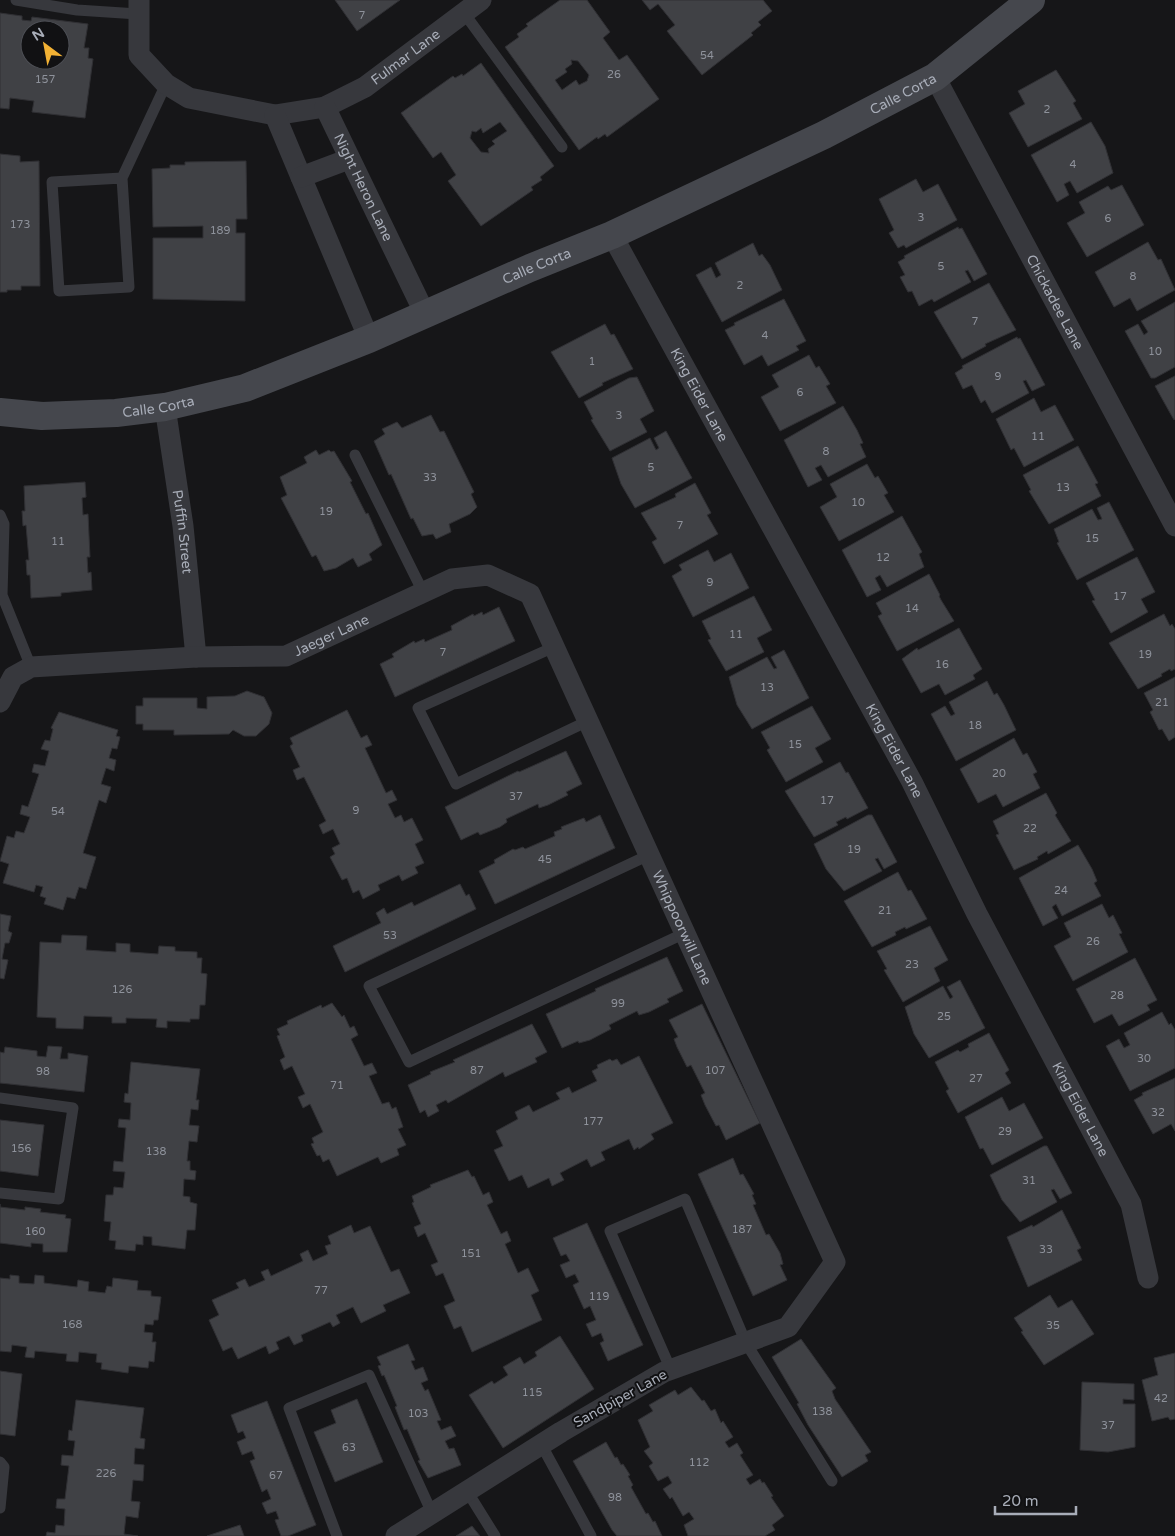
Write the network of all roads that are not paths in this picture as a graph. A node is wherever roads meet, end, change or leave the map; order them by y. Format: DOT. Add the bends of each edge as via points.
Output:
graph roads {
  1 [pos="16,0"];
  2 [pos="1031,0"];
  3 [pos="474,4"];
  4 [pos="139,7"];
  5 [pos="935,77"];
  6 [pos="166,84"];
  7 [pos="325,106"];
  8 [pos="274,115"];
  9 [pos="562,148"];
  10 [pos="349,159"];
  11 [pos="301,176"];
  12 [pos="122,178"];
  13 [pos="612,235"];
  14 [pos="425,314"];
  15 [pos="369,339"];
  16 [pos="165,407"];
  17 [pos="0,412"];
  18 [pos="355,455"];
  19 [pos="0,515"];
  20 [pos="1175,526"];
  21 [pos="423,592"];
  22 [pos="530,594"];
  23 [pos="1,595"];
  24 [pos="554,647"];
  25 [pos="196,657"];
  26 [pos="31,667"];
  27 [pos="0,702"];
  28 [pos="588,721"];
  29 [pos="650,855"];
  30 [pos="685,933"];
  31 [pos="0,1098"];
  32 [pos="0,1192"];
  33 [pos="834,1262"];
  34 [pos="1148,1278"];
  35 [pos="746,1342"];
  36 [pos="671,1370"];
  37 [pos="541,1444"];
  38 [pos="0,1462"];
  39 [pos="832,1481"];
  40 [pos="466,1492"];
  41 [pos="0,1508"];
  42 [pos="432,1513"];
  43 [pos="336,1536"];
  44 [pos="396,1536"];
  45 [pos="495,1536"];
  46 [pos="591,1536"];
  1 -- 4 [label="lane" via="77,10"];
  2 -- 5 [label="street, Calle Corta"];
  3 -- 7 [label="street, Fulmar Lane" via="365,88"];
  3 -- 9 [label="lane"];
  4 -- 6 [label="street" via="139,55"];
  5 -- 13 [label="street, Calle Corta" via="824,135"];
  5 -- 20 [label="street, Chickadee Lane"];
  6 -- 8 [label="street" via="189,98"];
  6 -- 12 [label="lane"];
  7 -- 8 [label="street"];
  7 -- 10 [label="street, Night Heron Lane"];
  8 -- 11 [label="street"];
  10 -- 11 [label="street"];
  10 -- 14 [label="street, Night Heron Lane"];
  11 -- 15 [label="street"];
  12 -- 12 [label="lane" via="52,182 59,291 129,287"];
  13 -- 14 [label="street, Calle Corta"];
  13 -- 34 [label="street, King Eider Lane" via="912,782 977,914 1131,1204"];
  14 -- 15 [label="street, Calle Corta"];
  15 -- 16 [label="street, Calle Corta" via="244,388"];
  16 -- 17 [label="street, Calle Corta" via="42,416"];
  16 -- 25 [label="street, Puffin Street" via="183,526"];
  18 -- 21 [label="lane"];
  19 -- 23 [label="lane" via="4,524"];
  21 -- 22 [label="street, Jaeger Lane" via="452,579 488,574"];
  21 -- 25 [label="street, Jaeger Lane" via="286,656"];
  22 -- 24 [label="street, Whippoorwill Lane"];
  23 -- 26 [label="lane"];
  24 -- 28 [label="street, Whippoorwill Lane"];
  24 -- 28 [label="lane" via="418,708 456,784"];
  25 -- 26 [label="street, Jaeger Lane"];
  26 -- 27 [label="street" via="13,677"];
  28 -- 29 [label="street, Whippoorwill Lane"];
  29 -- 30 [label="street, Whippoorwill Lane"];
  29 -- 30 [label="lane" via="369,986 409,1062"];
  30 -- 33 [label="street, Whippoorwill Lane"];
  31 -- 32 [label="lane" via="73,1108 59,1199"];
  33 -- 35 [label="street, Sandpiper Lane" via="788,1327"];
  35 -- 36 [label="street, Sandpiper Lane"];
  35 -- 36 [label="lane" via="685,1199 610,1231"];
  35 -- 39 [label="lane"];
  36 -- 37 [label="street, Sandpiper Lane"];
  37 -- 40 [label="street, Sandpiper Lane"];
  37 -- 46 [label="lane"];
  38 -- 41 [label="lane" via="4,1466"];
  40 -- 42 [label="street, Sandpiper Lane"];
  40 -- 45 [label="lane"];
  42 -- 43 [label="lane" via="369,1375 289,1408"];
  42 -- 44 [label="street, Sandpiper Lane"];
}
